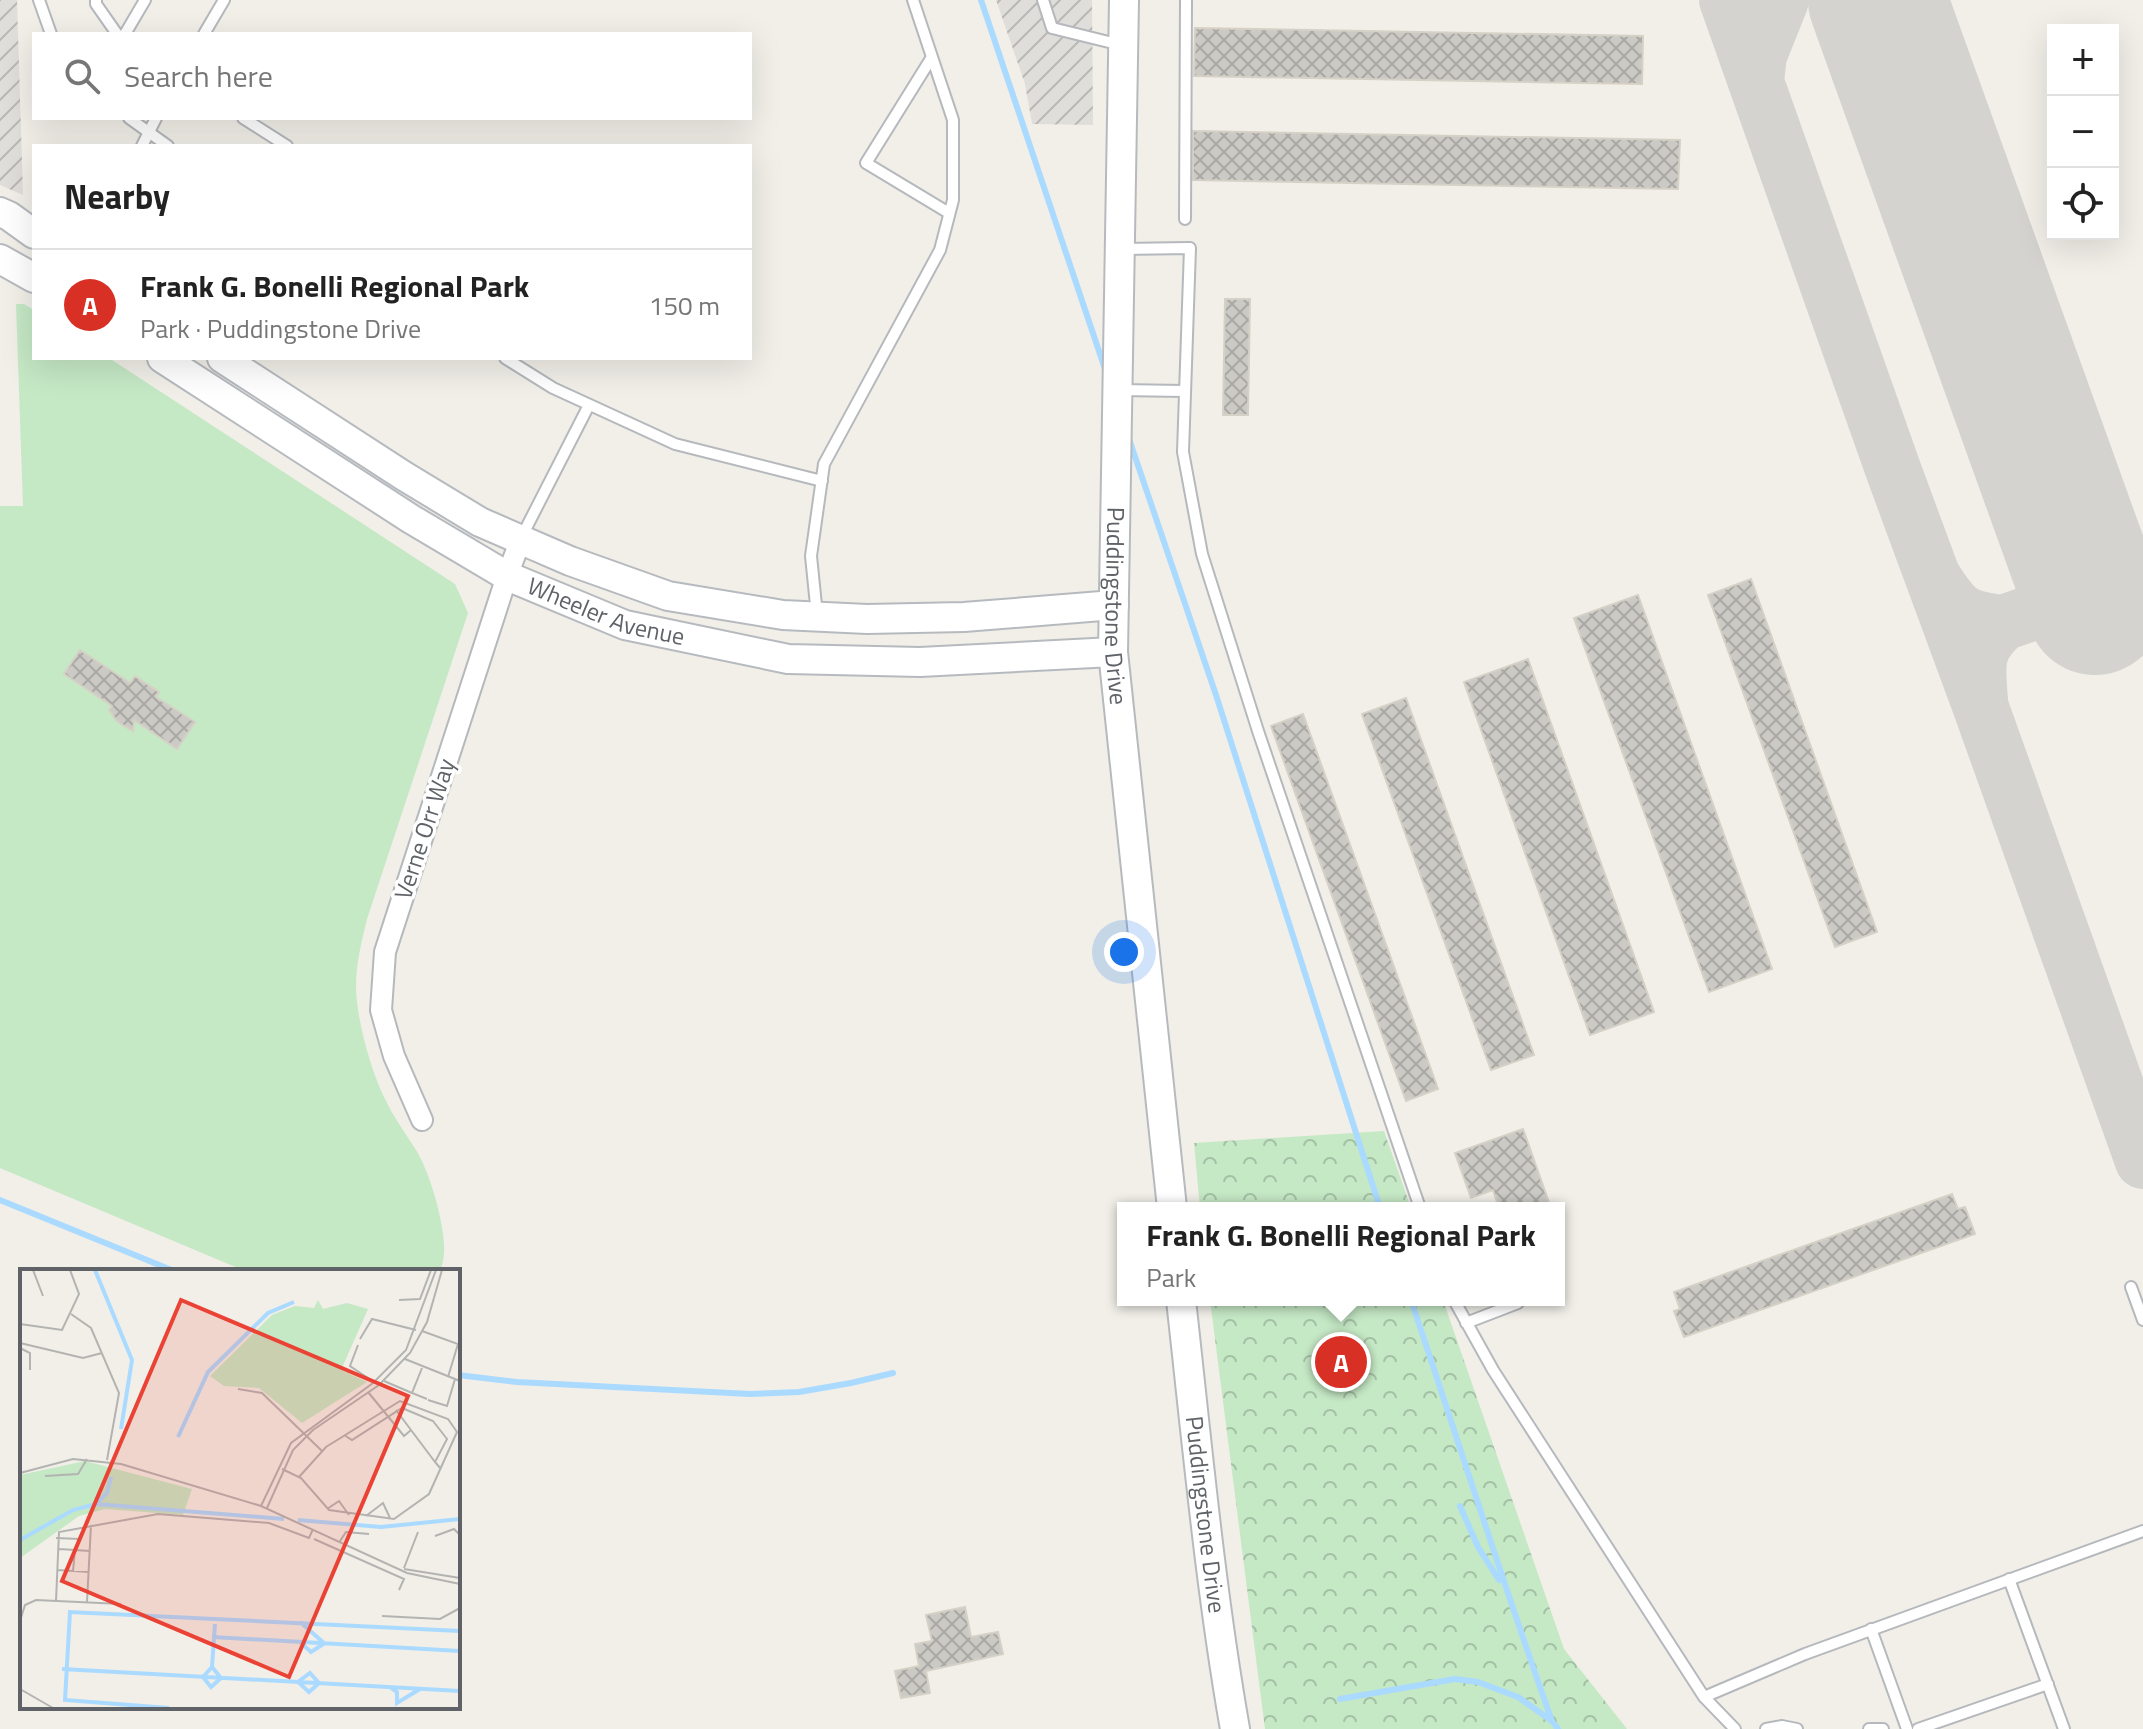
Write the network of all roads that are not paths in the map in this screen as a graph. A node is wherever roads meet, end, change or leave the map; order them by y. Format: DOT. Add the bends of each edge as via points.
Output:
graph roads {
  1 [pos="39,0"];
  2 [pos="96,0"];
  3 [pos="145,0"];
  4 [pos="224,0"];
  5 [pos="913,0"];
  6 [pos="1043,0"];
  7 [pos="1124,0"];
  8 [pos="1186,0"];
  9 [pos="50,32"];
  10 [pos="116,32"];
  11 [pos="126,32"];
  12 [pos="205,32"];
  13 [pos="1123,45"];
  14 [pos="932,57"];
  15 [pos="132,120"];
  16 [pos="155,120"];
  17 [pos="246,120"];
  18 [pos="148,133"];
  19 [pos="143,144"];
  20 [pos="165,144"];
  21 [pos="284,144"];
  22 [pos="0,212"];
  23 [pos="949,213"];
  24 [pos="1185,219"];
  25 [pos="32,233"];
  26 [pos="1120,249"];
  27 [pos="1,262"];
  28 [pos="32,277"];
  29 [pos="165,360"];
  30 [pos="225,360"];
  31 [pos="508,360"];
  32 [pos="1117,390"];
  33 [pos="1184,391"];
  34 [pos="589,405"];
  35 [pos="822,481"];
  36 [pos="521,539"];
  37 [pos="507,576"];
  38 [pos="1114,605"];
  39 [pos="818,617"];
  40 [pos="1113,652"];
  41 [pos="422,1120"];
  42 [pos="1171,1202"];
  43 [pos="1418,1202"];
  44 [pos="2131,1287"];
  45 [pos="1182,1306"];
  46 [pos="1457,1306"];
  47 [pos="1510,1306"];
  48 [pos="2143,1320"];
  49 [pos="1466,1323"];
  50 [pos="2143,1531"];
  51 [pos="2009,1579"];
  52 [pos="1871,1629"];
  53 [pos="2048,1684"];
  54 [pos="1704,1697"];
  55 [pos="1235,1729"];
  56 [pos="1735,1729"];
  57 [pos="1766,1729"];
  58 [pos="1797,1729"];
  59 [pos="1869,1729"];
  60 [pos="1883,1729"];
  61 [pos="1907,1729"];
  62 [pos="1918,1729"];
  63 [pos="2064,1729"];
  1 -- 9 [label="lane"];
  2 -- 10 [label="lane"];
  3 -- 11 [label="lane"];
  4 -- 12 [label="lane"];
  5 -- 14 [label="lane"];
  6 -- 13 [label="lane" via="1052,28"];
  7 -- 13 [label="street, Puddingstone Drive"];
  8 -- 24 [label="lane"];
  13 -- 26 [label="street, Puddingstone Drive"];
  14 -- 23 [label="lane" via="953,120"];
  14 -- 23 [label="lane" via="866,163"];
  15 -- 18 [label="lane"];
  16 -- 18 [label="lane"];
  17 -- 21 [label="lane"];
  18 -- 19 [label="lane"];
  18 -- 20 [label="lane"];
  22 -- 25 [label="street"];
  23 -- 35 [label="lane" via="940,250 824,464"];
  26 -- 32 [label="street, Puddingstone Drive"];
  26 -- 33 [label="lane" via="1190,248"];
  27 -- 28 [label="street"];
  29 -- 37 [label="street, Wheeler Avenue"];
  30 -- 36 [label="street, Wheeler Avenue" via="480,522"];
  31 -- 34 [label="lane"];
  32 -- 33 [label="lane"];
  32 -- 38 [label="street, Puddingstone Drive"];
  33 -- 43 [label="lane" via="1183,452 1202,554"];
  34 -- 35 [label="lane" via="675,444"];
  34 -- 36 [label="lane"];
  35 -- 39 [label="lane" via="811,556"];
  36 -- 37 [label="street, Verne Orr Way"];
  36 -- 39 [label="street, Wheeler Avenue" via="668,596"];
  37 -- 40 [label="street, Wheeler Avenue" via="625,625 788,659 920,662"];
  37 -- 41 [label="street, Verne Orr Way" via="385,952 381,1010"];
  38 -- 39 [label="street, Wheeler Avenue" via="964,617"];
  38 -- 40 [label="street, Puddingstone Drive"];
  40 -- 42 [label="street, Puddingstone Drive"];
  44 -- 48 [label="lane"];
  45 -- 55 [label="street, Puddingstone Drive"];
  46 -- 49 [label="lane"];
  47 -- 49 [label="lane"];
  49 -- 54 [label="lane"];
  50 -- 51 [label="lane"];
  51 -- 52 [label="lane"];
  51 -- 53 [label="lane"];
  52 -- 54 [label="lane"];
  52 -- 61 [label="lane"];
  53 -- 62 [label="lane"];
  53 -- 63 [label="lane"];
  54 -- 56 [label="lane"];
  57 -- 58 [label="lane"];
  59 -- 60 [label="lane"];
}
